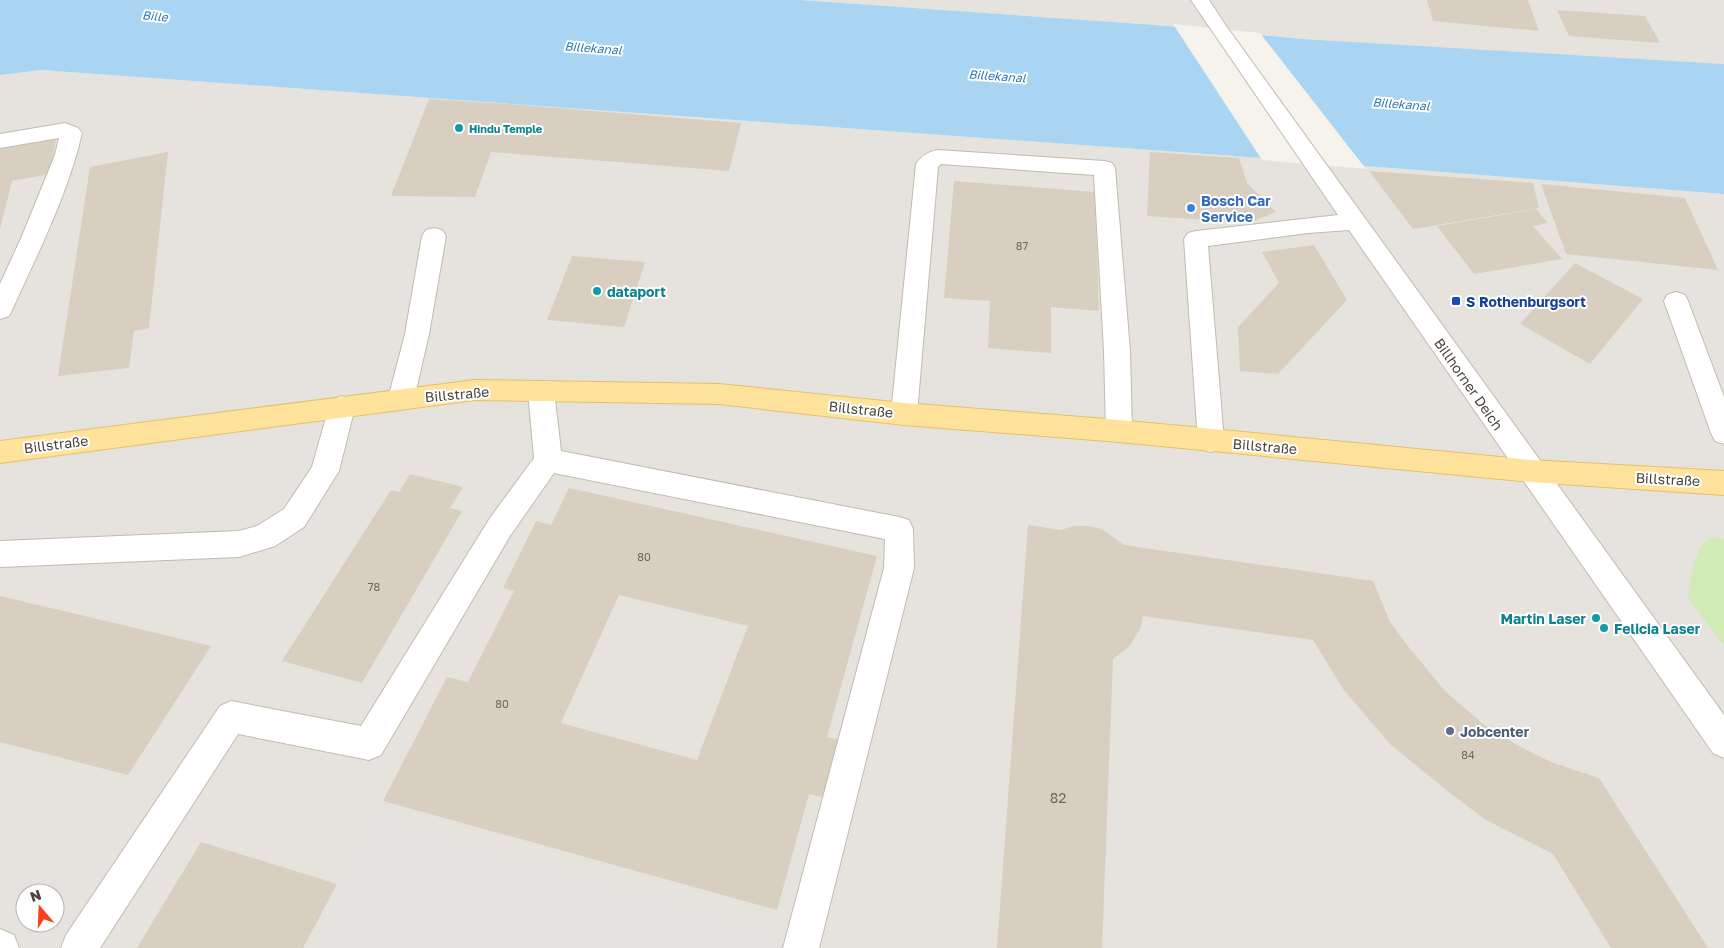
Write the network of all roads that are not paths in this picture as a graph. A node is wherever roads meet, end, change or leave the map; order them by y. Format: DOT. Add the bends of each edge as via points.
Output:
graph roads {
  1 [pos="1191,0"];
  2 [pos="1200,0"];
  3 [pos="1215,24"];
  4 [pos="0,141"];
  5 [pos="1355,222"];
  6 [pos="434,236"];
  7 [pos="1676,301"];
  8 [pos="0,310"];
  9 [pos="541,391"];
  10 [pos="401,400"];
  11 [pos="342,407"];
  12 [pos="904,414"];
  13 [pos="1119,431"];
  14 [pos="1724,432"];
  15 [pos="1210,441"];
  16 [pos="0,452"];
  17 [pos="548,460"];
  18 [pos="1531,472"];
  19 [pos="1724,483"];
  20 [pos="0,554"];
  21 [pos="1724,742"];
  22 [pos="79,948"];
  23 [pos="801,948"];
  1 -- 3 [label="street, Billhorner Deich"];
  2 -- 3 [label="street, Billhorner Deich"];
  3 -- 5 [label="street, Billhorner Deich"];
  4 -- 8 [label="street" via="65,130 71,133 66,156 34,236"];
  5 -- 15 [label="street" via="1196,239"];
  5 -- 18 [label="street, Billhorner Deich"];
  6 -- 10 [label="street"];
  7 -- 14 [label="street"];
  9 -- 10 [label="main road, Billstraße" via="475,390"];
  9 -- 12 [label="main road, Billstraße" via="720,394"];
  9 -- 17 [label="street"];
  10 -- 11 [label="main road, Billstraße"];
  11 -- 16 [label="main road, Billstraße"];
  11 -- 20 [label="street" via="325,472 294,518 265,537 239,544"];
  12 -- 13 [label="main road, Billstraße"];
  12 -- 13 [label="street" via="927,164 937,157 1104,168 1117,351"];
  13 -- 15 [label="main road, Billstraße"];
  15 -- 18 [label="main road, Billstraße"];
  17 -- 22 [label="street" via="500,527 369,744 231,717"];
  17 -- 23 [label="street" via="899,529 899,568"];
  18 -- 19 [label="main road, Billstraße"];
  18 -- 21 [label="street, Billhorner Deich"];
}
